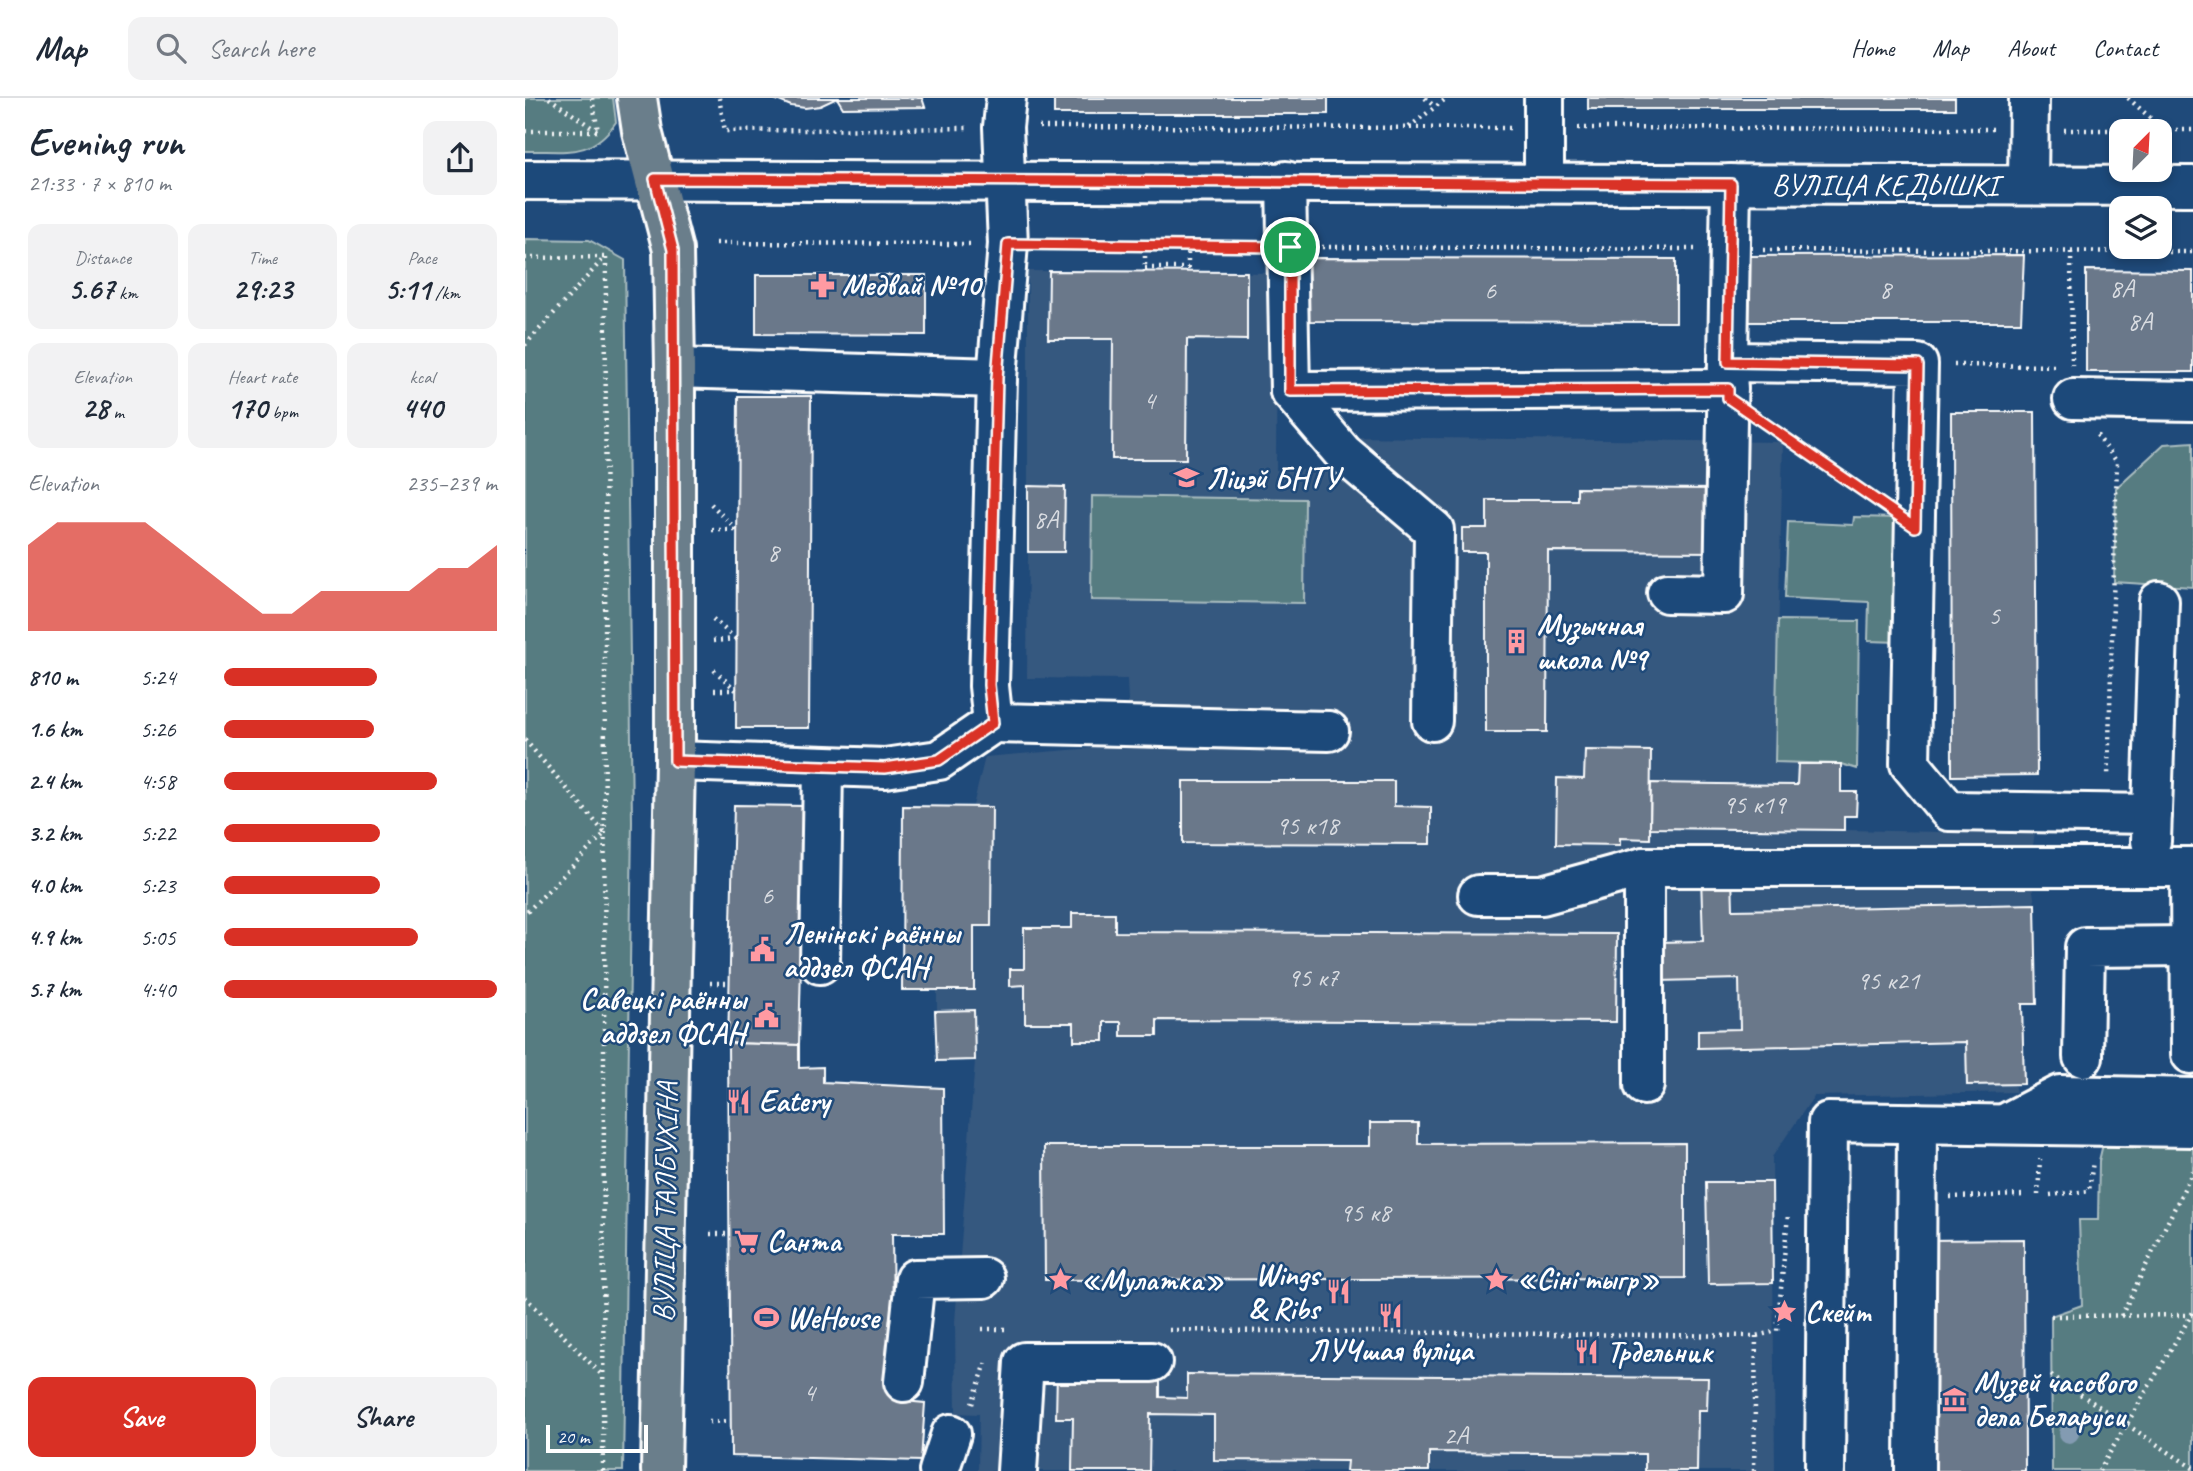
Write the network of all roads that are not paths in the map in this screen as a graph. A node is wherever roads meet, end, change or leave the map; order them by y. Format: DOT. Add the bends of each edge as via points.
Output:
graph roads {
  1 [pos="637,98"];
  2 [pos="1004,113"];
  3 [pos="1544,113"];
  4 [pos="2029,114"];
  5 [pos="655,179"];
  6 [pos="525,180"];
  7 [pos="1007,180"];
  8 [pos="1286,181"];
  9 [pos="1544,183"];
  10 [pos="1731,184"];
  11 [pos="2028,185"];
  12 [pos="2193,186"];
  13 [pos="675,368"];
  14 [pos="997,378"];
  15 [pos="1728,383"];
  16 [pos="1290,391"];
  17 [pos="2073,400"];
  18 [pos="2193,401"];
  19 [pos="1667,593"];
  20 [pos="2159,601"];
  21 [pos="1432,721"];
  22 [pos="993,723"];
  23 [pos="1329,731"];
  24 [pos="675,761"];
  25 [pos="823,766"];
  26 [pos="2152,807"];
  27 [pos="1644,867"];
  28 [pos="2150,867"];
  29 [pos="2191,867"];
  30 [pos="1478,895"];
  31 [pos="2190,946"];
  32 [pos="820,964"];
  33 [pos="2191,1054"];
  34 [pos="2083,1057"];
  35 [pos="1644,1085"];
  36 [pos="2193,1098"];
  37 [pos="1917,1123"];
  38 [pos="2005,1124"];
  39 [pos="2193,1126"];
  40 [pos="985,1278"];
  41 [pos="1157,1346"];
  42 [pos="904,1382"];
  43 [pos="961,1420"];
  44 [pos="661,1471"];
  45 [pos="939,1471"];
  46 [pos="1017,1471"];
  47 [pos="1825,1471"];
  48 [pos="1915,1471"];
  1 -- 5 [label="main road, ВУЛІЦА ТАЛБУХІНА"];
  2 -- 7 [label="street"];
  3 -- 9 [label="street"];
  4 -- 11 [label="street"];
  5 -- 6 [label="street, ВУЛІЦА КЕДЫШКІ"];
  5 -- 7 [label="street, ВУЛІЦА КЕДЫШКІ"];
  5 -- 13 [label="main road, ВУЛІЦА ТАЛБУХІНА" via="673,250"];
  7 -- 8 [label="street, ВУЛІЦА КЕДЫШКІ"];
  7 -- 14 [label="street" via="1008,244"];
  8 -- 9 [label="street, ВУЛІЦА КЕДЫШКІ"];
  8 -- 16 [label="street"];
  9 -- 10 [label="street, ВУЛІЦА КЕДЫШКІ"];
  10 -- 11 [label="street, ВУЛІЦА КЕДЫШКІ"];
  10 -- 15 [label="street"];
  11 -- 12 [label="street, ВУЛІЦА КЕДЫШКІ"];
  13 -- 14 [label="street"];
  13 -- 24 [label="main road, ВУЛІЦА ТАЛБУХІНА"];
  14 -- 22 [label="street" via="989,685"];
  15 -- 16 [label="street"];
  15 -- 19 [label="street" via="1724,594"];
  15 -- 26 [label="street" via="1918,365 1910,764 1949,811"];
  16 -- 21 [label="street" via="1343,453 1434,530"];
  17 -- 18 [label="street"];
  20 -- 26 [label="street"];
  22 -- 23 [label="street"];
  22 -- 25 [label="street" via="939,760 885,768"];
  24 -- 25 [label="street"];
  24 -- 44 [label="main road, ВУЛІЦА ТАЛБУХІНА"];
  25 -- 32 [label="street"];
  26 -- 28 [label="street"];
  27 -- 28 [label="street"];
  27 -- 30 [label="street" via="1542,895"];
  27 -- 35 [label="street"];
  28 -- 29 [label="street"];
  29 -- 31 [label="street"];
  31 -- 33 [label="street"];
  31 -- 34 [label="street" via="2085,947"];
  36 -- 38 [label="street" via="2060,1096"];
  37 -- 38 [label="street"];
  37 -- 47 [label="street" via="1828,1122"];
  37 -- 48 [label="street"];
  38 -- 39 [label="street"];
  40 -- 42 [label="street" via="915,1279"];
  41 -- 46 [label="street" via="1024,1362"];
  43 -- 45 [label="street"];
}
